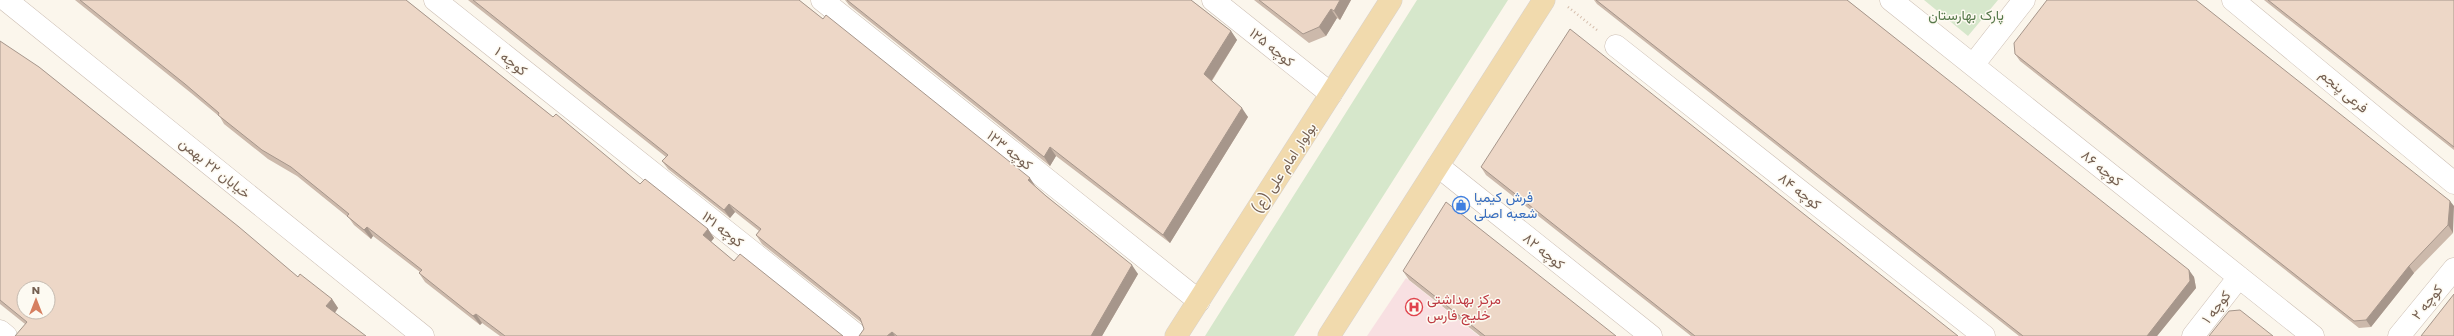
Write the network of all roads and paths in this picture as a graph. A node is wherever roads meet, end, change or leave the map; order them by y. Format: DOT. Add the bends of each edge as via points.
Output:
graph roads {
  1 [pos="6,0"];
  2 [pos="435,0"];
  3 [pos="822,0"];
  4 [pos="1213,0"];
  5 [pos="1391,0"];
  6 [pos="1544,0"];
  7 [pos="1891,0"];
  8 [pos="2024,0"];
  9 [pos="2233,0"];
  10 [pos="1565,5"];
  11 [pos="1616,46"];
  12 [pos="1973,65"];
  13 [pos="1331,94"];
  14 [pos="588,122"];
  15 [pos="1438,166"];
  16 [pos="2454,183"];
  17 [pos="2454,269"];
  18 [pos="2239,277"];
  19 [pos="1199,301"];
  20 [pos="0,331"];
  21 [pos="6,336"];
  22 [pos="424,336"];
  23 [pos="858,336"];
  24 [pos="1176,336"];
  25 [pos="1329,336"];
  26 [pos="1650,336"];
  27 [pos="1984,336"];
  28 [pos="2193,336"];
  29 [pos="2313,336"];
  30 [pos="2399,336"];
  1 -- 22 [label="street, خیابان ۲۲ بهمن"];
  2 -- 14 [label="street, کوچه ۱"];
  3 -- 19 [label="street, کوچه ۱۲۳"];
  4 -- 13 [label="street, کوچه ۱۲۵"];
  5 -- 13 [label="main road, بولوار امام علی (ع)"];
  6 -- 15 [label="main road"];
  7 -- 12 [label="street, کوچه ۸۶"];
  8 -- 12 [label="street"];
  9 -- 16 [label="street, فرعی پنجم"];
  10 -- 11 [label="path"];
  11 -- 27 [label="street, کوچه ۸۴"];
  12 -- 18 [label="street, کوچه ۸۶"];
  13 -- 19 [label="main road, بولوار امام علی (ع)"];
  14 -- 23 [label="street, کوچه ۱۲۱"];
  15 -- 25 [label="main road"];
  15 -- 26 [label="street, کوچه ۸۲"];
  17 -- 30 [label="street, کوچه ۲"];
  18 -- 28 [label="street, کوچه ۱"];
  18 -- 29 [label="street, کوچه ۸۶"];
  19 -- 24 [label="main road, بولوار امام علی (ع)"];
  20 -- 21 [label="street"];
}
